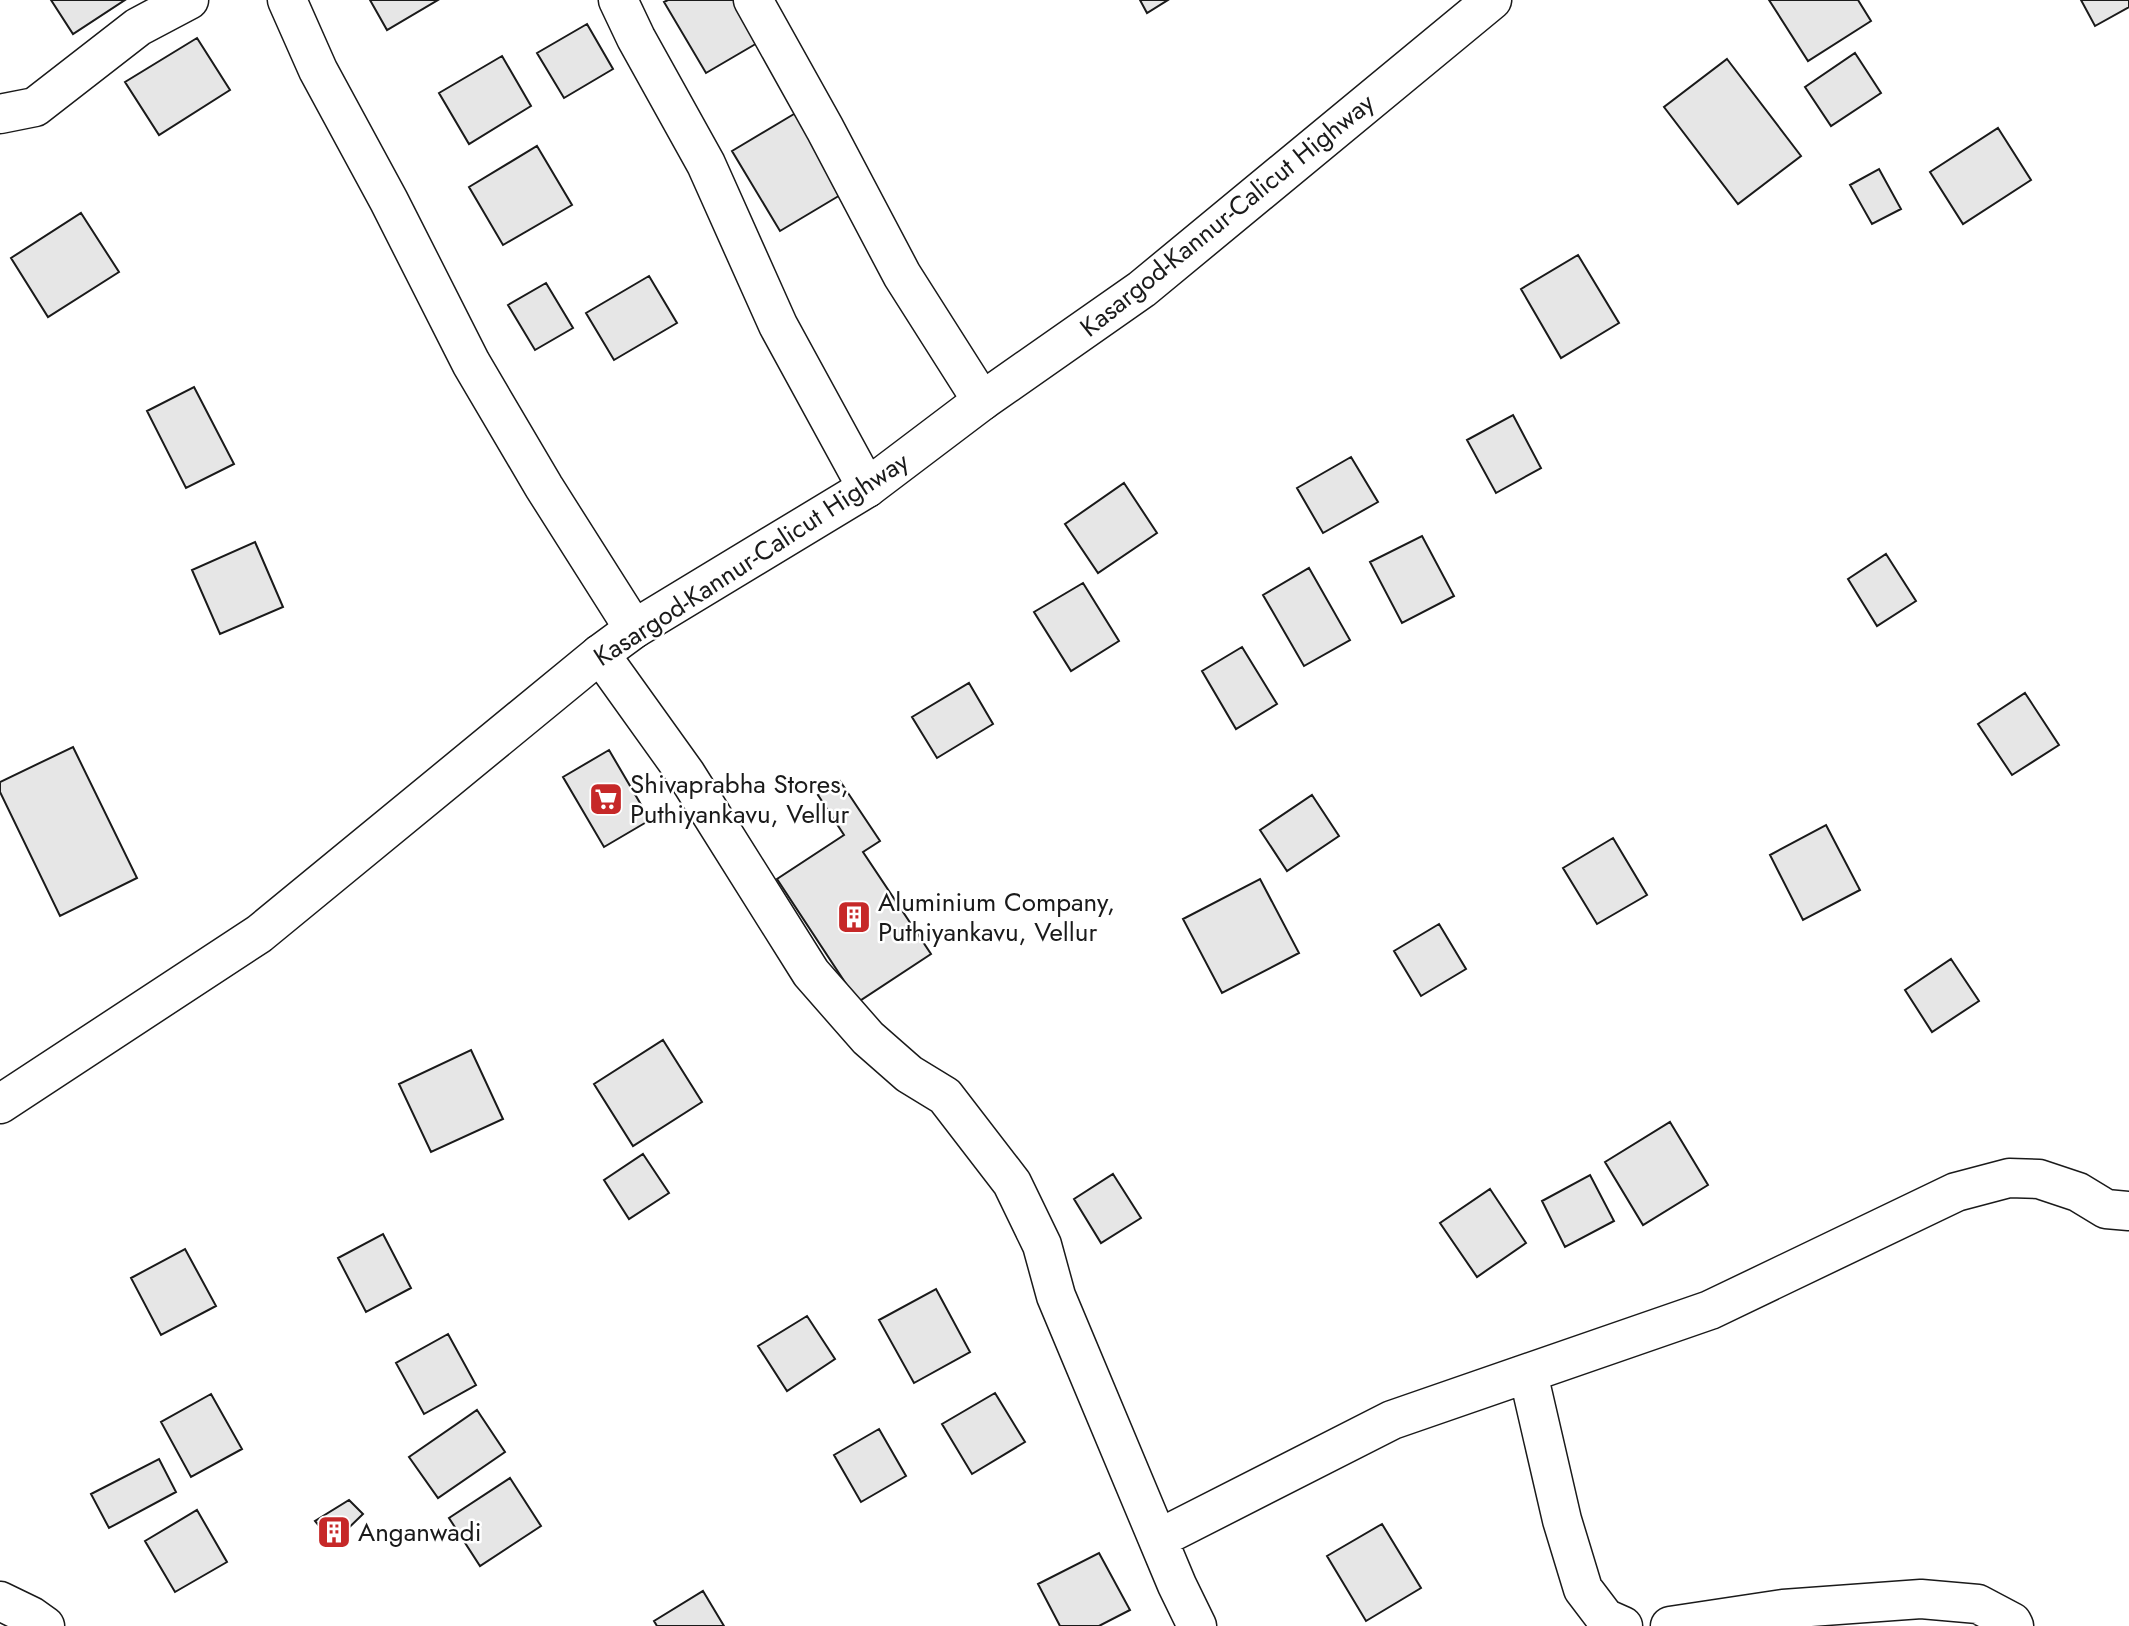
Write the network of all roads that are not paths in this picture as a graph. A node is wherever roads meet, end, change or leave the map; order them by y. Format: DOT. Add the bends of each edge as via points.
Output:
graph roads {
  1 [pos="189,0"];
  2 [pos="287,0"];
  3 [pos="618,0"];
  4 [pos="753,0"];
  5 [pos="1492,0"];
  6 [pos="0,114"];
  7 [pos="982,401"];
  8 [pos="867,488"];
  9 [pos="634,629"];
  10 [pos="600,654"];
  11 [pos="0,1104"];
  12 [pos="2129,1211"];
  13 [pos="1528,1373"];
  14 [pos="1158,1539"];
  15 [pos="0,1601"];
  16 [pos="45,1626"];
  17 [pos="1196,1626"];
  18 [pos="1623,1626"];
  19 [pos="1670,1626"];
  20 [pos="2014,1626"];
  1 -- 6 [label="main road" via="138,27 35,107"];
  2 -- 9 [label="main road" via="318,70 471,363"];
  3 -- 8 [label="main road" via="706,164 778,325"];
  4 -- 7 [label="main road" via="902,275"];
  5 -- 7 [label="main road, Kasargod-Kannur-Calicut Highway" via="1142,289"];
  7 -- 8 [label="main road, Kasargod-Kannur-Calicut Highway"];
  8 -- 9 [label="main road, Kasargod-Kannur-Calicut Highway"];
  9 -- 10 [label="main road, Kasargod-Kannur-Calicut Highway"];
  10 -- 11 [label="main road, Kasargod-Kannur-Calicut Highway" via="259,934"];
  10 -- 14 [label="main road" via="686,774 811,973 868,1038 909,1074 945,1096 1012,1183 1042,1245 1056,1297"];
  12 -- 13 [label="main road" via="2106,1209 2078,1192 2039,1179 2009,1178 1956,1192 1710,1310"];
  13 -- 14 [label="main road" via="1392,1420"];
  13 -- 18 [label="main road" via="1583,1589 1605,1618"];
  14 -- 17 [label="main road"];
  15 -- 16 [label="main road"];
  19 -- 20 [label="main road" via="1783,1609 1921,1599 1978,1604"];
}
